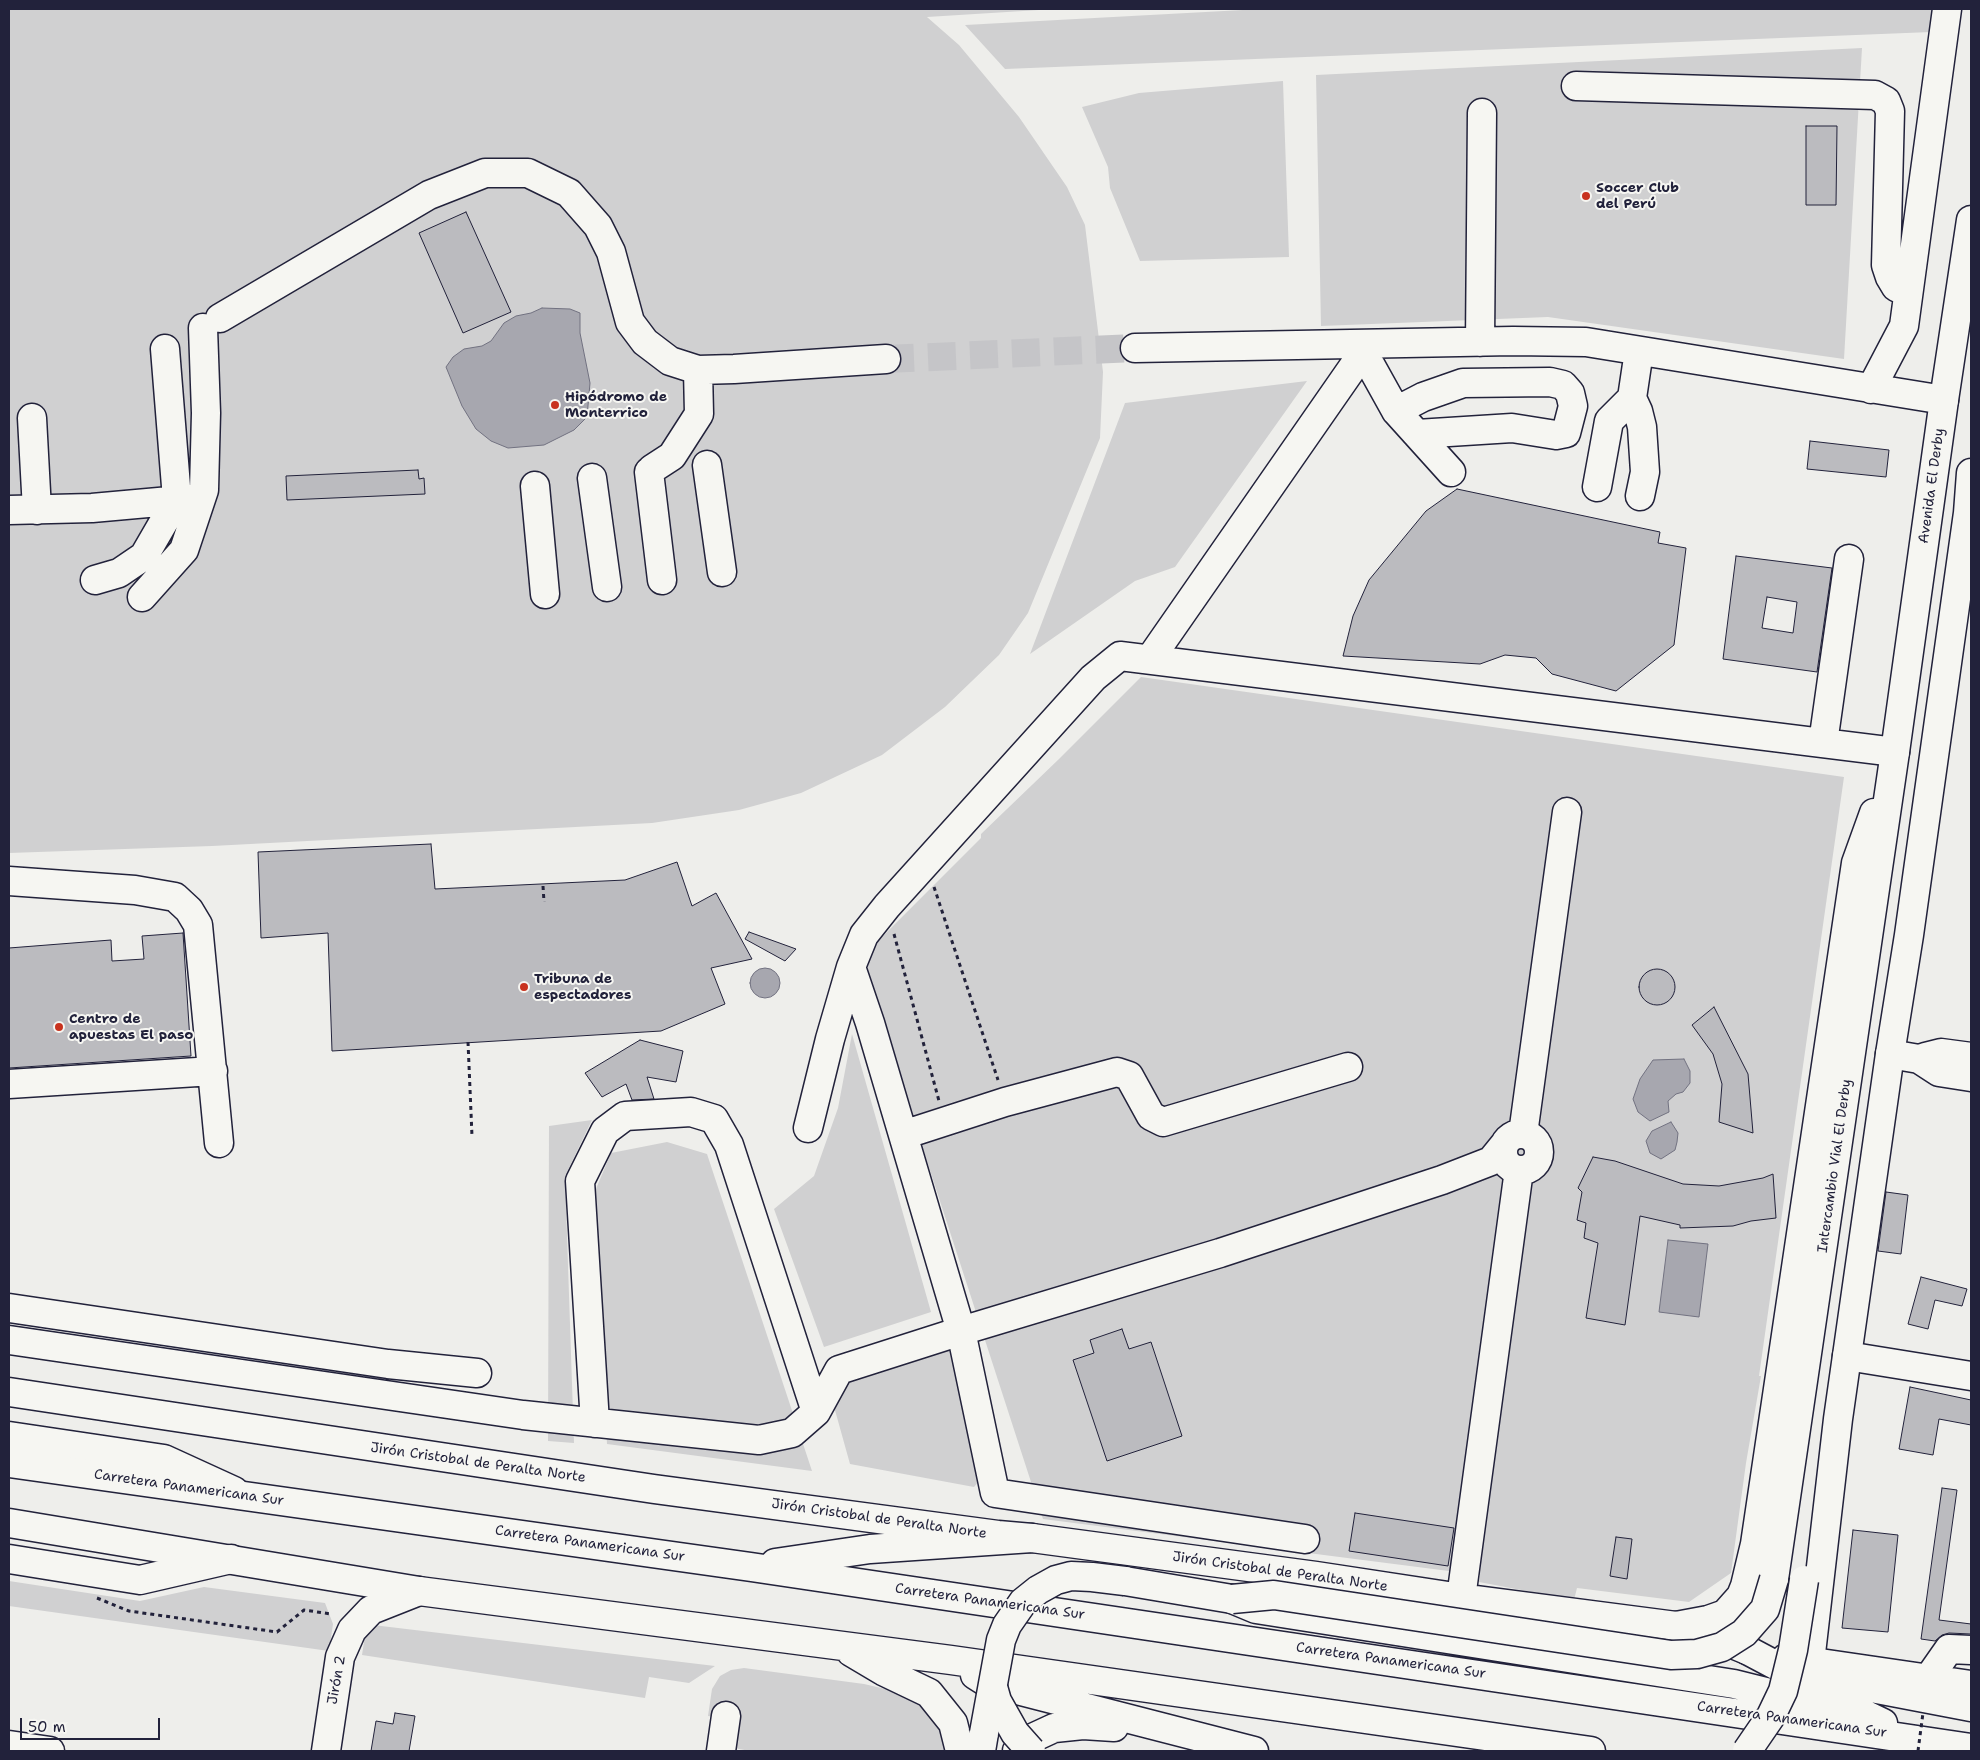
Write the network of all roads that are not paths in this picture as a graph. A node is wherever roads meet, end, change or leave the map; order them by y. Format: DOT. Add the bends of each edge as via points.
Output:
graph roads {
  1 [pos="1947,9"];
  2 [pos="1576,86"];
  3 [pos="1482,112"];
  4 [pos="1971,220"];
  5 [pos="1908,293"];
  6 [pos="1480,342"];
  7 [pos="1135,348"];
  8 [pos="165,349"];
  9 [pos="1639,350"];
  10 [pos="1365,351"];
  11 [pos="886,359"];
  12 [pos="698,370"];
  13 [pos="1871,389"];
  14 [pos="1632,398"];
  15 [pos="1944,400"];
  16 [pos="1396,411"];
  17 [pos="699,414"];
  18 [pos="32,418"];
  19 [pos="1416,434"];
  20 [pos="1451,472"];
  21 [pos="592,478"];
  22 [pos="1971,479"];
  23 [pos="535,486"];
  24 [pos="1597,487"];
  25 [pos="1640,496"];
  26 [pos="189,499"];
  27 [pos="9,510"];
  28 [pos="37,510"];
  29 [pos="1970,514"];
  30 [pos="1849,559"];
  31 [pos="722,572"];
  32 [pos="95,580"];
  33 [pos="662,580"];
  34 [pos="607,586"];
  35 [pos="545,594"];
  36 [pos="142,597"];
  37 [pos="1150,659"];
  38 [pos="1823,743"];
  39 [pos="1895,752"];
  40 [pos="1567,812"];
  41 [pos="9,881"];
  42 [pos="1909,935"];
  43 [pos="851,967"];
  44 [pos="1890,1054"];
  45 [pos="1971,1056"];
  46 [pos="1919,1059"];
  47 [pos="1348,1067"];
  48 [pos="212,1072"];
  49 [pos="1971,1077"];
  50 [pos="9,1084"];
  51 [pos="808,1128"];
  52 [pos="903,1135"];
  53 [pos="1513,1139"];
  54 [pos="219,1143"];
  55 [pos="9,1308"];
  56 [pos="961,1331"];
  57 [pos="9,1340"];
  58 [pos="271,1347"];
  59 [pos="1847,1356"];
  60 [pos="477,1373"];
  61 [pos="1971,1376"];
  62 [pos="269,1378"];
  63 [pos="9,1392"];
  64 [pos="816,1412"];
  65 [pos="595,1423"];
  66 [pos="9,1436"];
  67 [pos="9,1464"];
  68 [pos="242,1495"];
  69 [pos="9,1523"];
  70 [pos="1032,1538"];
  71 [pos="1305,1539"];
  72 [pos="9,1559"];
  73 [pos="231,1559"];
  74 [pos="751,1567"];
  75 [pos="419,1590"];
  76 [pos="1461,1598"];
  77 [pos="1232,1600"];
  78 [pos="1676,1626"];
  79 [pos="842,1647"];
  80 [pos="1747,1650"];
  81 [pos="1971,1650"];
  82 [pos="950,1660"];
  83 [pos="1810,1662"];
  84 [pos="1928,1679"];
  85 [pos="1971,1685"];
  86 [pos="992,1687"];
  87 [pos="1971,1707"];
  88 [pos="726,1716"];
  89 [pos="1170,1731"];
  90 [pos="9,1745"];
  91 [pos="1916,1745"];
  92 [pos="1971,1748"];
  93 [pos="50,1751"];
  94 [pos="326,1751"];
  95 [pos="721,1751"];
  96 [pos="960,1751"];
  97 [pos="981,1751"];
  98 [pos="1017,1751"];
  99 [pos="1030,1751"];
  100 [pos="1254,1751"];
  101 [pos="1591,1751"];
  102 [pos="1747,1751"];
  1 -- 5 [label="main road"];
  2 -- 5 [label="main road" via="1875,95 1886,101 1890,111 1886,265 1896,287"];
  3 -- 6 [label="main road"];
  4 -- 15 [label="main road, Avenida El Derby"];
  5 -- 13 [label="main road" via="1904,326"];
  6 -- 9 [label="main road" via="1586,342"];
  6 -- 10 [label="main road"];
  7 -- 10 [label="main road"];
  8 -- 26 [label="main road"];
  9 -- 13 [label="main road"];
  9 -- 14 [label="main road"];
  10 -- 16 [label="main road"];
  10 -- 37 [label="main road"];
  11 -- 12 [label="main road"];
  12 -- 17 [label="main road"];
  12 -- 26 [label="main road" via="670,362 645,342 630,322 611,252 598,226 569,193 528,173 484,173 429,195 211,323 204,490"];
  13 -- 15 [label="main road"];
  14 -- 24 [label="main road" via="1609,421"];
  14 -- 25 [label="main road" via="1642,427 1645,472"];
  15 -- 39 [label="main road, Avenida El Derby"];
  16 -- 19 [label="main road"];
  16 -- 19 [label="main road" via="1463,383 1550,382 1563,385 1570,393 1573,406 1566,433 1556,435 1512,428"];
  17 -- 31 [label="main road" via="703,438 714,465"];
  17 -- 33 [label="main road" via="672,456 650,470"];
  18 -- 28 [label="main road"];
  19 -- 20 [label="main road"];
  21 -- 34 [label="main road"];
  22 -- 29 [label="main road"];
  23 -- 35 [label="main road"];
  26 -- 28 [label="main road"];
  26 -- 32 [label="main road" via="144,556 119,573"];
  26 -- 36 [label="main road" via="184,550"];
  27 -- 28 [label="main road"];
  29 -- 42 [label="main road"];
  30 -- 38 [label="main road"];
  37 -- 38 [label="main road"];
  37 -- 43 [label="main road" via="1120,656 1093,678 887,906 864,935"];
  38 -- 39 [label="main road"];
  39 -- 77 [label="main road, Intercambio Vial El Derby, bridge" via="1774,1579 1765,1609 1744,1633 1722,1647 1697,1654 1671,1655 1274,1596"];
  39 -- 78 [label="main road" via="1856,863 1755,1544 1745,1586 1741,1596 1725,1614 1703,1622"];
  40 -- 53 [label="main road"];
  41 -- 48 [label="main road" via="135,890 175,897 189,910 198,925"];
  42 -- 44 [label="main road"];
  42 -- 102 [label="main road, bridge" via="1879,1022 1793,1650 1783,1691 1771,1716"];
  43 -- 51 [label="main road"];
  43 -- 52 [label="main road"];
  44 -- 46 [label="main road"];
  44 -- 59 [label="main road"];
  45 -- 46 [label="main road" via="1942,1053"];
  46 -- 49 [label="main road" via="1939,1072"];
  47 -- 52 [label="main road" via="1163,1122 1151,1116 1129,1076 1117,1072 1005,1102"];
  48 -- 50 [label="main road"];
  48 -- 54 [label="main road"];
  52 -- 56 [label="main road"];
  53 -- 56 [label="main road" via="1491,1161 1442,1180 1220,1253"];
  53 -- 76 [label="main road" via="1533,1138 1540,1152 1536,1164 1519,1170"];
  55 -- 58 [label="main road"];
  56 -- 64 [label="main road" via="839,1370"];
  56 -- 71 [label="main road" via="995,1493"];
  57 -- 62 [label="main road"];
  58 -- 60 [label="main road"];
  58 -- 62 [label="main road"];
  59 -- 61 [label="main road"];
  59 -- 83 [label="main road"];
  62 -- 65 [label="main road"];
  63 -- 70 [label="main road, Jirón Cristobal de Peralta Norte" via="654,1489"];
  64 -- 65 [label="main road" via="792,1432 758,1440"];
  64 -- 65 [label="main road" via="729,1145 714,1119 691,1112 625,1116 605,1131 580,1182"];
  66 -- 68 [label="main road" via="164,1459"];
  67 -- 68 [label="main road, Carretera Panamericana Sur"];
  68 -- 74 [label="main road, Carretera Panamericana Sur"];
  69 -- 73 [label="main road"];
  70 -- 74 [label="main road" via="870,1549"];
  70 -- 76 [label="main road, Jirón Cristobal de Peralta Norte"];
  72 -- 73 [label="main road" via="140,1580"];
  73 -- 75 [label="main road"];
  74 -- 91 [label="main road, Carretera Panamericana Sur"];
  75 -- 79 [label="main road"];
  75 -- 94 [label="main road, Jirón 2" via="371,1610 352,1630 340,1657"];
  76 -- 78 [label="main road, Jirón Cristobal de Peralta Norte"];
  77 -- 86 [label="main road, bridge" via="1092,1576 1056,1580 1023,1602 1007,1625"];
  77 -- 91 [label="main road" via="1256,1610 1734,1684 1856,1710"];
  78 -- 80 [label="main road, Jirón Cristobal de Peralta Norte" via="1708,1634"];
  79 -- 82 [label="main road"];
  79 -- 96 [label="main road" via="929,1693 952,1722"];
  80 -- 83 [label="main road"];
  80 -- 87 [label="main road" via="1779,1667 1814,1677"];
  81 -- 84 [label="main road" via="1949,1649"];
  82 -- 89 [label="main road" via="986,1682"];
  82 -- 101 [label="main road"];
  83 -- 84 [label="main road"];
  84 -- 85 [label="main road"];
  86 -- 97 [label="main road, bridge"];
  86 -- 99 [label="main road, bridge" via="1015,1733"];
  88 -- 95 [label="main road"];
  89 -- 98 [label="main road" via="1083,1725 1054,1728 1028,1740"];
  89 -- 100 [label="main road"];
  90 -- 93 [label="main road"];
  91 -- 92 [label="main road, Carretera Panamericana Sur"];
}
